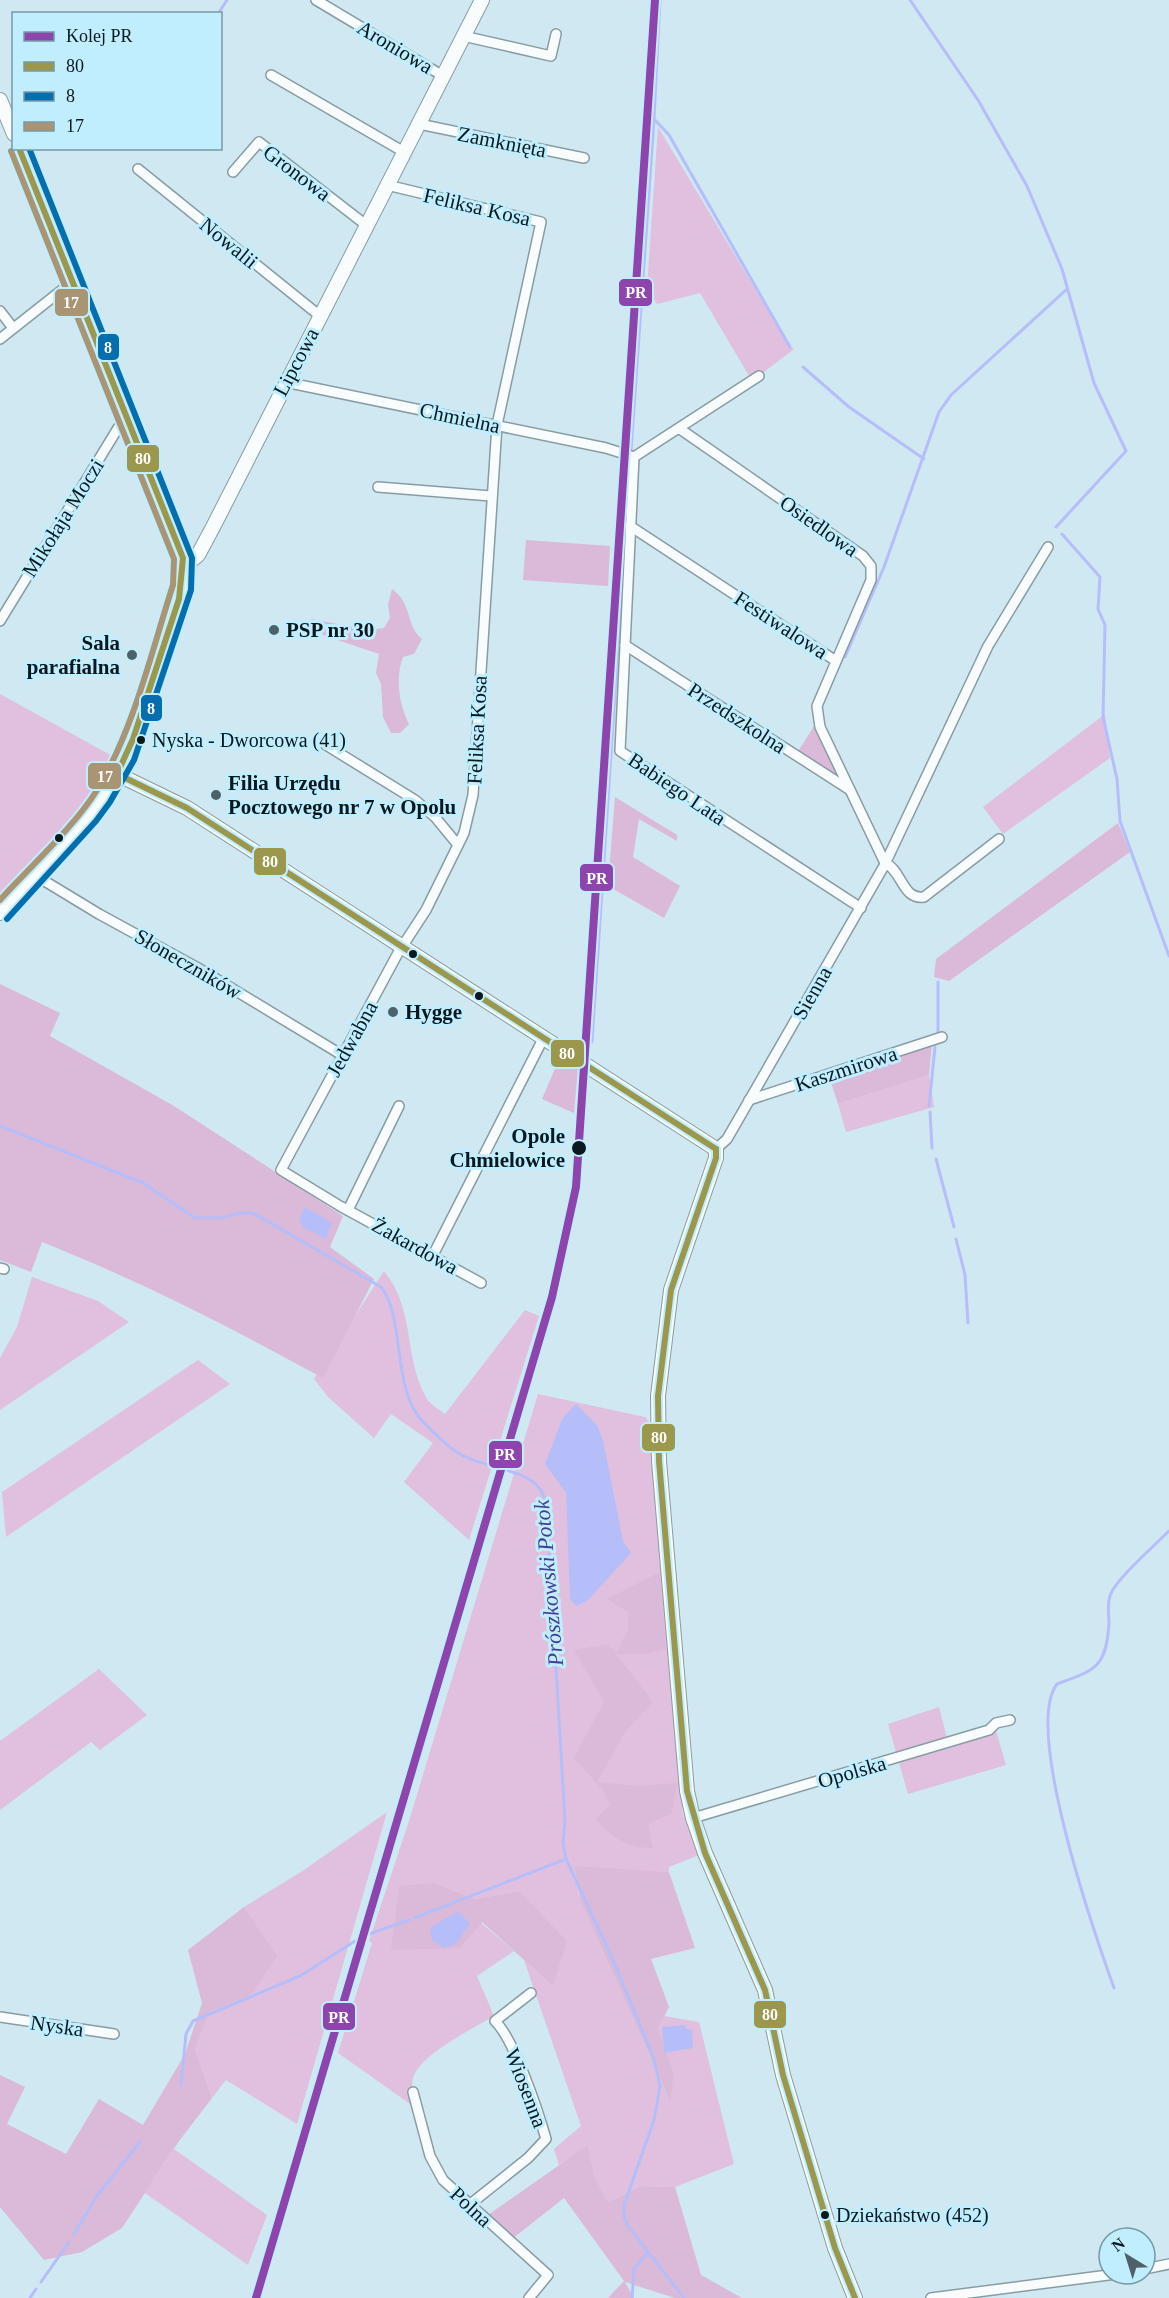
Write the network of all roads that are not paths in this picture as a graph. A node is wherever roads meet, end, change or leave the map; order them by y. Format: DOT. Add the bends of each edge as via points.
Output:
graph roads {
  1 [pos="316,0"];
  2 [pos="482,0"];
  3 [pos="556,34"];
  4 [pos="463,36"];
  5 [pos="271,75"];
  6 [pos="443,76"];
  7 [pos="0,100"];
  8 [pos="419,124"];
  9 [pos="12,129"];
  10 [pos="21,150"];
  11 [pos="404,152"];
  12 [pos="584,158"];
  13 [pos="138,169"];
  14 [pos="233,172"];
  15 [pos="387,185"];
  16 [pos="366,225"];
  17 [pos="72,282"];
  18 [pos="0,311"];
  19 [pos="320,316"];
  20 [pos="13,328"];
  21 [pos="0,339"];
  22 [pos="759,376"];
  23 [pos="285,382"];
  24 [pos="126,416"];
  25 [pos="497,425"];
  26 [pos="680,429"];
  27 [pos="634,456"];
  28 [pos="378,487"];
  29 [pos="491,496"];
  30 [pos="630,526"];
  31 [pos="1047,548"];
  32 [pos="183,567"];
  33 [pos="0,621"];
  34 [pos="625,645"];
  35 [pos="836,661"];
  36 [pos="326,745"];
  37 [pos="117,774"];
  38 [pos="850,790"];
  39 [pos="999,839"];
  40 [pos="458,845"];
  41 [pos="885,863"];
  42 [pos="33,874"];
  43 [pos="861,908"];
  44 [pos="0,913"];
  45 [pos="402,947"];
  46 [pos="544,1037"];
  47 [pos="942,1038"];
  48 [pos="342,1055"];
  49 [pos="749,1100"];
  50 [pos="399,1106"];
  51 [pos="716,1149"];
  52 [pos="348,1210"];
  53 [pos="433,1255"];
  54 [pos="481,1283"];
  55 [pos="1010,1720"];
  56 [pos="693,1818"];
  57 [pos="531,1993"];
  58 [pos="0,2017"];
  59 [pos="114,2034"];
  60 [pos="413,2092"];
  61 [pos="468,2206"];
  62 [pos="1097,2276"];
  63 [pos="853,2297"];
  64 [pos="529,2298"];
  65 [pos="932,2298"];
  1 -- 6 [label="street, Aroniowa"];
  2 -- 4 [label="street, Lipcowa"];
  3 -- 4 [label="street" via="551,56"];
  4 -- 6 [label="street, Lipcowa"];
  5 -- 11 [label="street"];
  6 -- 8 [label="street, Lipcowa"];
  7 -- 9 [label="street"];
  8 -- 11 [label="street, Lipcowa"];
  8 -- 12 [label="street, Zamknięta"];
  10 -- 17 [label="street"];
  11 -- 15 [label="street, Lipcowa"];
  13 -- 19 [label="street, Nowalii"];
  14 -- 16 [label="street, Gronowa" via="259,142"];
  15 -- 16 [label="street, Lipcowa"];
  15 -- 25 [label="street, Feliksa Kosa" via="541,222"];
  16 -- 19 [label="street, Lipcowa"];
  17 -- 20 [label="street"];
  17 -- 24 [label="street"];
  18 -- 20 [label="street"];
  19 -- 23 [label="street, Lipcowa"];
  20 -- 21 [label="street"];
  22 -- 26 [label="street"];
  23 -- 25 [label="street, Chmielna"];
  23 -- 32 [label="street, Lipcowa" via="198,555"];
  24 -- 32 [label="street" via="175,536"];
  24 -- 33 [label="street, Mikołaja Moczi"];
  25 -- 27 [label="street, Chmielna"];
  25 -- 29 [label="street, Feliksa Kosa"];
  26 -- 27 [label="street"];
  26 -- 35 [label="street, Osiedlowa" via="870,563 871,580"];
  27 -- 30 [label="street, Babiego Lata"];
  28 -- 29 [label="street"];
  29 -- 40 [label="street, Feliksa Kosa" via="473,795"];
  30 -- 34 [label="street, Babiego Lata"];
  30 -- 35 [label="street, Festiwalowa"];
  31 -- 41 [label="street, Sienna" via="988,646"];
  32 -- 37 [label="street" via="179,599 133,739"];
  34 -- 38 [label="street, Przedszkolna"];
  34 -- 43 [label="street, Babiego Lata" via="620,751"];
  35 -- 38 [label="street, Festiwalowa" via="816,714"];
  36 -- 40 [label="street" via="426,809"];
  37 -- 42 [label="street" via="89,815"];
  37 -- 45 [label="street" via="175,800"];
  38 -- 41 [label="street, Festiwalowa"];
  39 -- 41 [label="street, Festiwalowa" via="924,897 910,894 892,866"];
  40 -- 45 [label="street, Feliksa Kosa" via="426,910"];
  41 -- 43 [label="street, Sienna"];
  42 -- 44 [label="street"];
  42 -- 48 [label="street, Słoneczników"];
  43 -- 49 [label="street, Sienna"];
  45 -- 46 [label="street"];
  45 -- 48 [label="street, Jedwabna"];
  46 -- 51 [label="street"];
  46 -- 53 [label="street"];
  47 -- 49 [label="street, Kaszmirowa"];
  48 -- 52 [label="street, Jedwabna" via="281,1170"];
  49 -- 51 [label="street, Sienna" via="727,1140"];
  50 -- 52 [label="street"];
  51 -- 56 [label="street, Sienna" via="671,1290 660,1368 659,1461 687,1791"];
  52 -- 53 [label="street, Żakardowa"];
  53 -- 54 [label="street, Żakardowa"];
  55 -- 56 [label="street, Opolska" via="912,1755"];
  56 -- 63 [label="street" via="765,1990 787,2088"];
  57 -- 61 [label="street, Wiosenna" via="495,2020 517,2062 546,2139"];
  58 -- 59 [label="street, Nyska"];
  60 -- 61 [label="street, Polna" via="430,2156"];
  61 -- 64 [label="street, Polna" via="548,2275"];
  62 -- 65 [label="street"];
}
